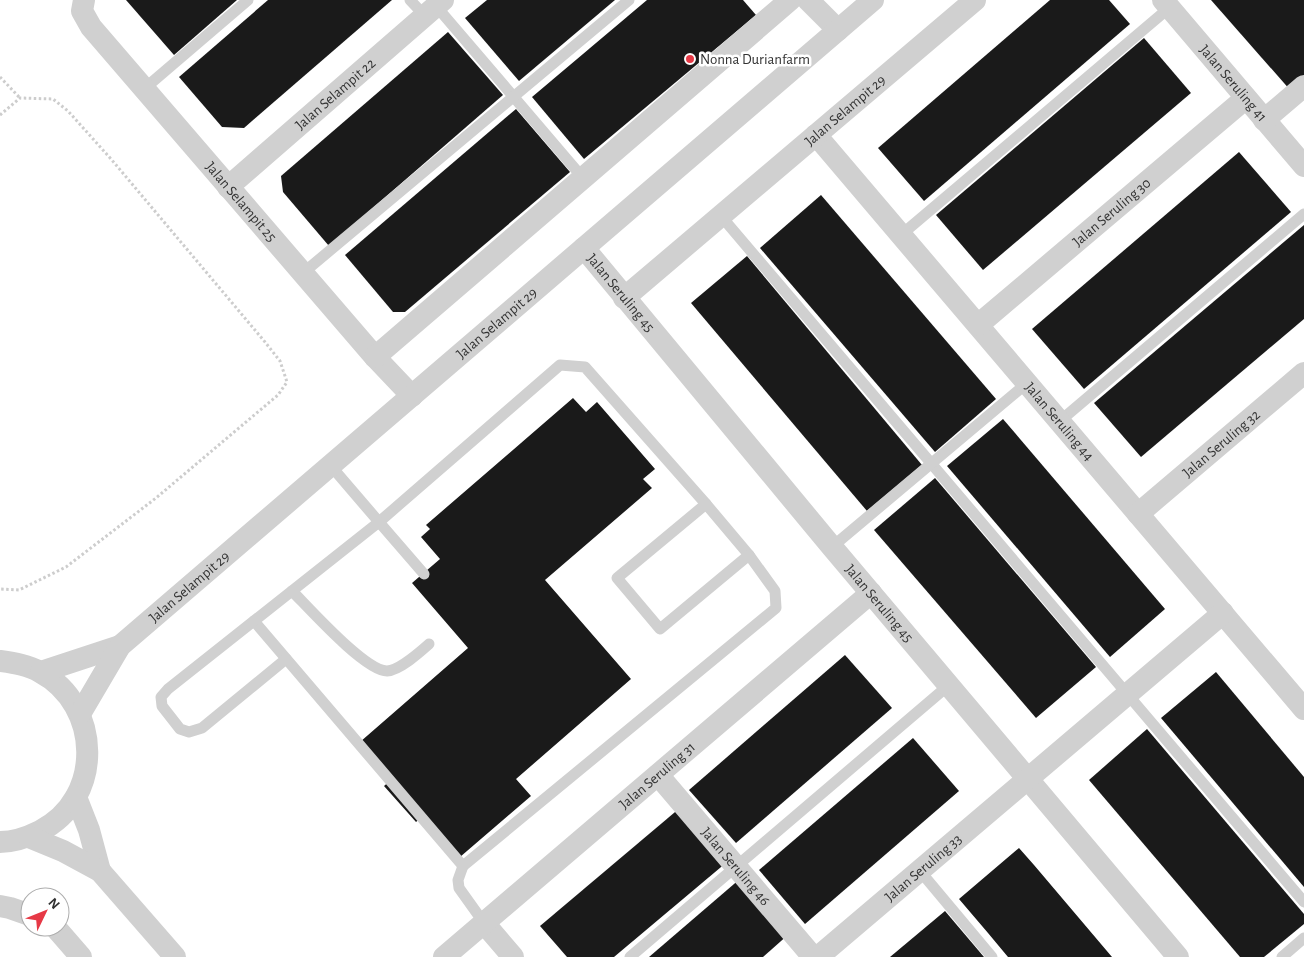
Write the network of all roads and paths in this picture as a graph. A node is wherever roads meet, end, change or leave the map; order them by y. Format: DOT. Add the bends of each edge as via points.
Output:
graph roads {
  1 [pos="84,0"];
  2 [pos="248,0"];
  3 [pos="629,0"];
  4 [pos="790,0"];
  5 [pos="808,0"];
  6 [pos="873,0"];
  7 [pos="975,0"];
  8 [pos="1166,4"];
  9 [pos="429,6"];
  10 [pos="838,30"];
  11 [pos="0,77"];
  12 [pos="1304,86"];
  13 [pos="144,89"];
  14 [pos="514,97"];
  15 [pos="20,98"];
  16 [pos="1246,98"];
  17 [pos="0,115"];
  18 [pos="1264,120"];
  19 [pos="816,135"];
  20 [pos="1304,166"];
  21 [pos="583,178"];
  22 [pos="228,187"];
  23 [pos="1304,214"];
  24 [pos="721,216"];
  25 [pos="901,235"];
  26 [pos="584,248"];
  27 [pos="303,273"];
  28 [pos="624,298"];
  29 [pos="978,325"];
  30 [pos="376,357"];
  31 [pos="1304,373"];
  32 [pos="1027,383"];
  33 [pos="412,396"];
  34 [pos="1060,422"];
  35 [pos="932,464"];
  36 [pos="331,466"];
  37 [pos="706,504"];
  38 [pos="1138,514"];
  39 [pos="379,522"];
  40 [pos="832,547"];
  41 [pos="749,555"];
  42 [pos="424,574"];
  43 [pos="0,589"];
  44 [pos="292,591"];
  45 [pos="871,593"];
  46 [pos="1223,614"];
  47 [pos="254,621"];
  48 [pos="429,644"];
  49 [pos="120,646"];
  50 [pos="286,658"];
  51 [pos="0,661"];
  52 [pos="41,672"];
  53 [pos="949,685"];
  54 [pos="1127,694"];
  55 [pos="1304,709"];
  56 [pos="80,714"];
  57 [pos="658,775"];
  58 [pos="1028,778"];
  59 [pos="76,797"];
  60 [pos="29,837"];
  61 [pos="0,842"];
  62 [pos="463,866"];
  63 [pos="737,867"];
  64 [pos="100,871"];
  65 [pos="920,871"];
  66 [pos="1304,902"];
  67 [pos="0,906"];
  68 [pos="20,912"];
  69 [pos="484,923"];
  70 [pos="64,937"];
  71 [pos="1304,938"];
  72 [pos="824,955"];
  73 [pos="81,957"];
  74 [pos="175,957"];
  75 [pos="444,957"];
  76 [pos="512,957"];
  77 [pos="630,957"];
  78 [pos="992,957"];
  79 [pos="1178,957"];
  80 [pos="1282,957"];
  1 -- 13 [label="street, Jalan Selampit 25" via="82,11 91,27"];
  2 -- 13 [label="lane"];
  3 -- 14 [label="lane"];
  4 -- 21 [label="street"];
  5 -- 10 [label="street"];
  6 -- 10 [label="street, Jalan Selampit 29"];
  7 -- 19 [label="street, Jalan Selampit 29"];
  8 -- 16 [label="street, Jalan Seruling 41"];
  8 -- 25 [label="lane"];
  9 -- 14 [label="lane"];
  9 -- 22 [label="street, Jalan Selampit 22"];
  10 -- 26 [label="street, Jalan Selampit 29"];
  11 -- 15 [label="path"];
  12 -- 18 [label="street"];
  13 -- 22 [label="street, Jalan Selampit 25"];
  14 -- 21 [label="lane"];
  14 -- 27 [label="lane"];
  15 -- 17 [label="path"];
  15 -- 43 [label="path" via="53,99 68,111 265,342 280,361 287,382 278,395 156,498 66,567 19,590"];
  16 -- 18 [label="street, Jalan Seruling 41"];
  16 -- 29 [label="street, Jalan Seruling 30"];
  18 -- 20 [label="street, Jalan Seruling 41"];
  19 -- 24 [label="street, Jalan Selampit 29"];
  19 -- 25 [label="street, Jalan Seruling 44"];
  21 -- 30 [label="street"];
  22 -- 27 [label="street, Jalan Selampit 25"];
  23 -- 34 [label="lane"];
  24 -- 28 [label="street, Jalan Selampit 29"];
  24 -- 35 [label="lane"];
  25 -- 29 [label="street, Jalan Seruling 44"];
  26 -- 28 [label="street, Jalan Seruling 45"];
  26 -- 33 [label="street, Jalan Selampit 29"];
  27 -- 30 [label="street, Jalan Selampit 25"];
  28 -- 40 [label="street, Jalan Seruling 45"];
  29 -- 32 [label="street, Jalan Seruling 44"];
  30 -- 33 [label="street, Jalan Selampit 25"];
  31 -- 38 [label="street, Jalan Seruling 32"];
  32 -- 34 [label="street, Jalan Seruling 44"];
  32 -- 35 [label="lane"];
  33 -- 36 [label="street, Jalan Selampit 29"];
  34 -- 38 [label="street, Jalan Seruling 44"];
  35 -- 40 [label="lane"];
  35 -- 54 [label="lane"];
  36 -- 39 [label="lane"];
  36 -- 49 [label="street, Jalan Selampit 29"];
  37 -- 39 [label="lane" via="585,366 560,365"];
  37 -- 41 [label="lane"];
  37 -- 41 [label="lane" via="617,578 660,629"];
  38 -- 46 [label="street, Jalan Seruling 44"];
  39 -- 42 [label="lane"];
  39 -- 44 [label="lane"];
  40 -- 45 [label="street, Jalan Seruling 45"];
  41 -- 62 [label="lane" via="775,591 776,608"];
  44 -- 47 [label="lane"];
  44 -- 48 [label="lane" via="374,668 388,671 413,658"];
  45 -- 53 [label="street, Jalan Seruling 45"];
  45 -- 57 [label="street, Jalan Seruling 31"];
  46 -- 54 [label="street, Jalan Seruling 33"];
  46 -- 55 [label="street, Jalan Seruling 44"];
  47 -- 50 [label="lane"];
  47 -- 50 [label="lane" via="161,697 162,706 180,729 189,732 202,728"];
  49 -- 52 [label="street, Jalan Selampit 29"];
  49 -- 56 [label="street, Jalan Selampit 29"];
  50 -- 62 [label="lane"];
  51 -- 52 [label="street"];
  52 -- 56 [label="street" via="64,690"];
  53 -- 58 [label="street, Jalan Seruling 45"];
  53 -- 63 [label="lane"];
  54 -- 58 [label="street, Jalan Seruling 33"];
  54 -- 66 [label="lane"];
  56 -- 59 [label="street" via="88,742 86,771"];
  57 -- 63 [label="street, Jalan Seruling 46"];
  57 -- 69 [label="street, Jalan Seruling 31"];
  58 -- 65 [label="street, Jalan Seruling 33"];
  58 -- 79 [label="street, Jalan Seruling 45"];
  59 -- 60 [label="street" via="64,814"];
  59 -- 64 [label="street"];
  60 -- 61 [label="street"];
  60 -- 64 [label="street"];
  62 -- 69 [label="lane" via="459,888"];
  63 -- 72 [label="street, Jalan Seruling 46"];
  63 -- 77 [label="lane"];
  64 -- 74 [label="street"];
  65 -- 72 [label="street, Jalan Seruling 33"];
  65 -- 78 [label="lane"];
  67 -- 68 [label="street"];
  69 -- 75 [label="street, Jalan Seruling 31"];
  69 -- 76 [label="street"];
  70 -- 73 [label="street"];
  71 -- 80 [label="lane"];
}
